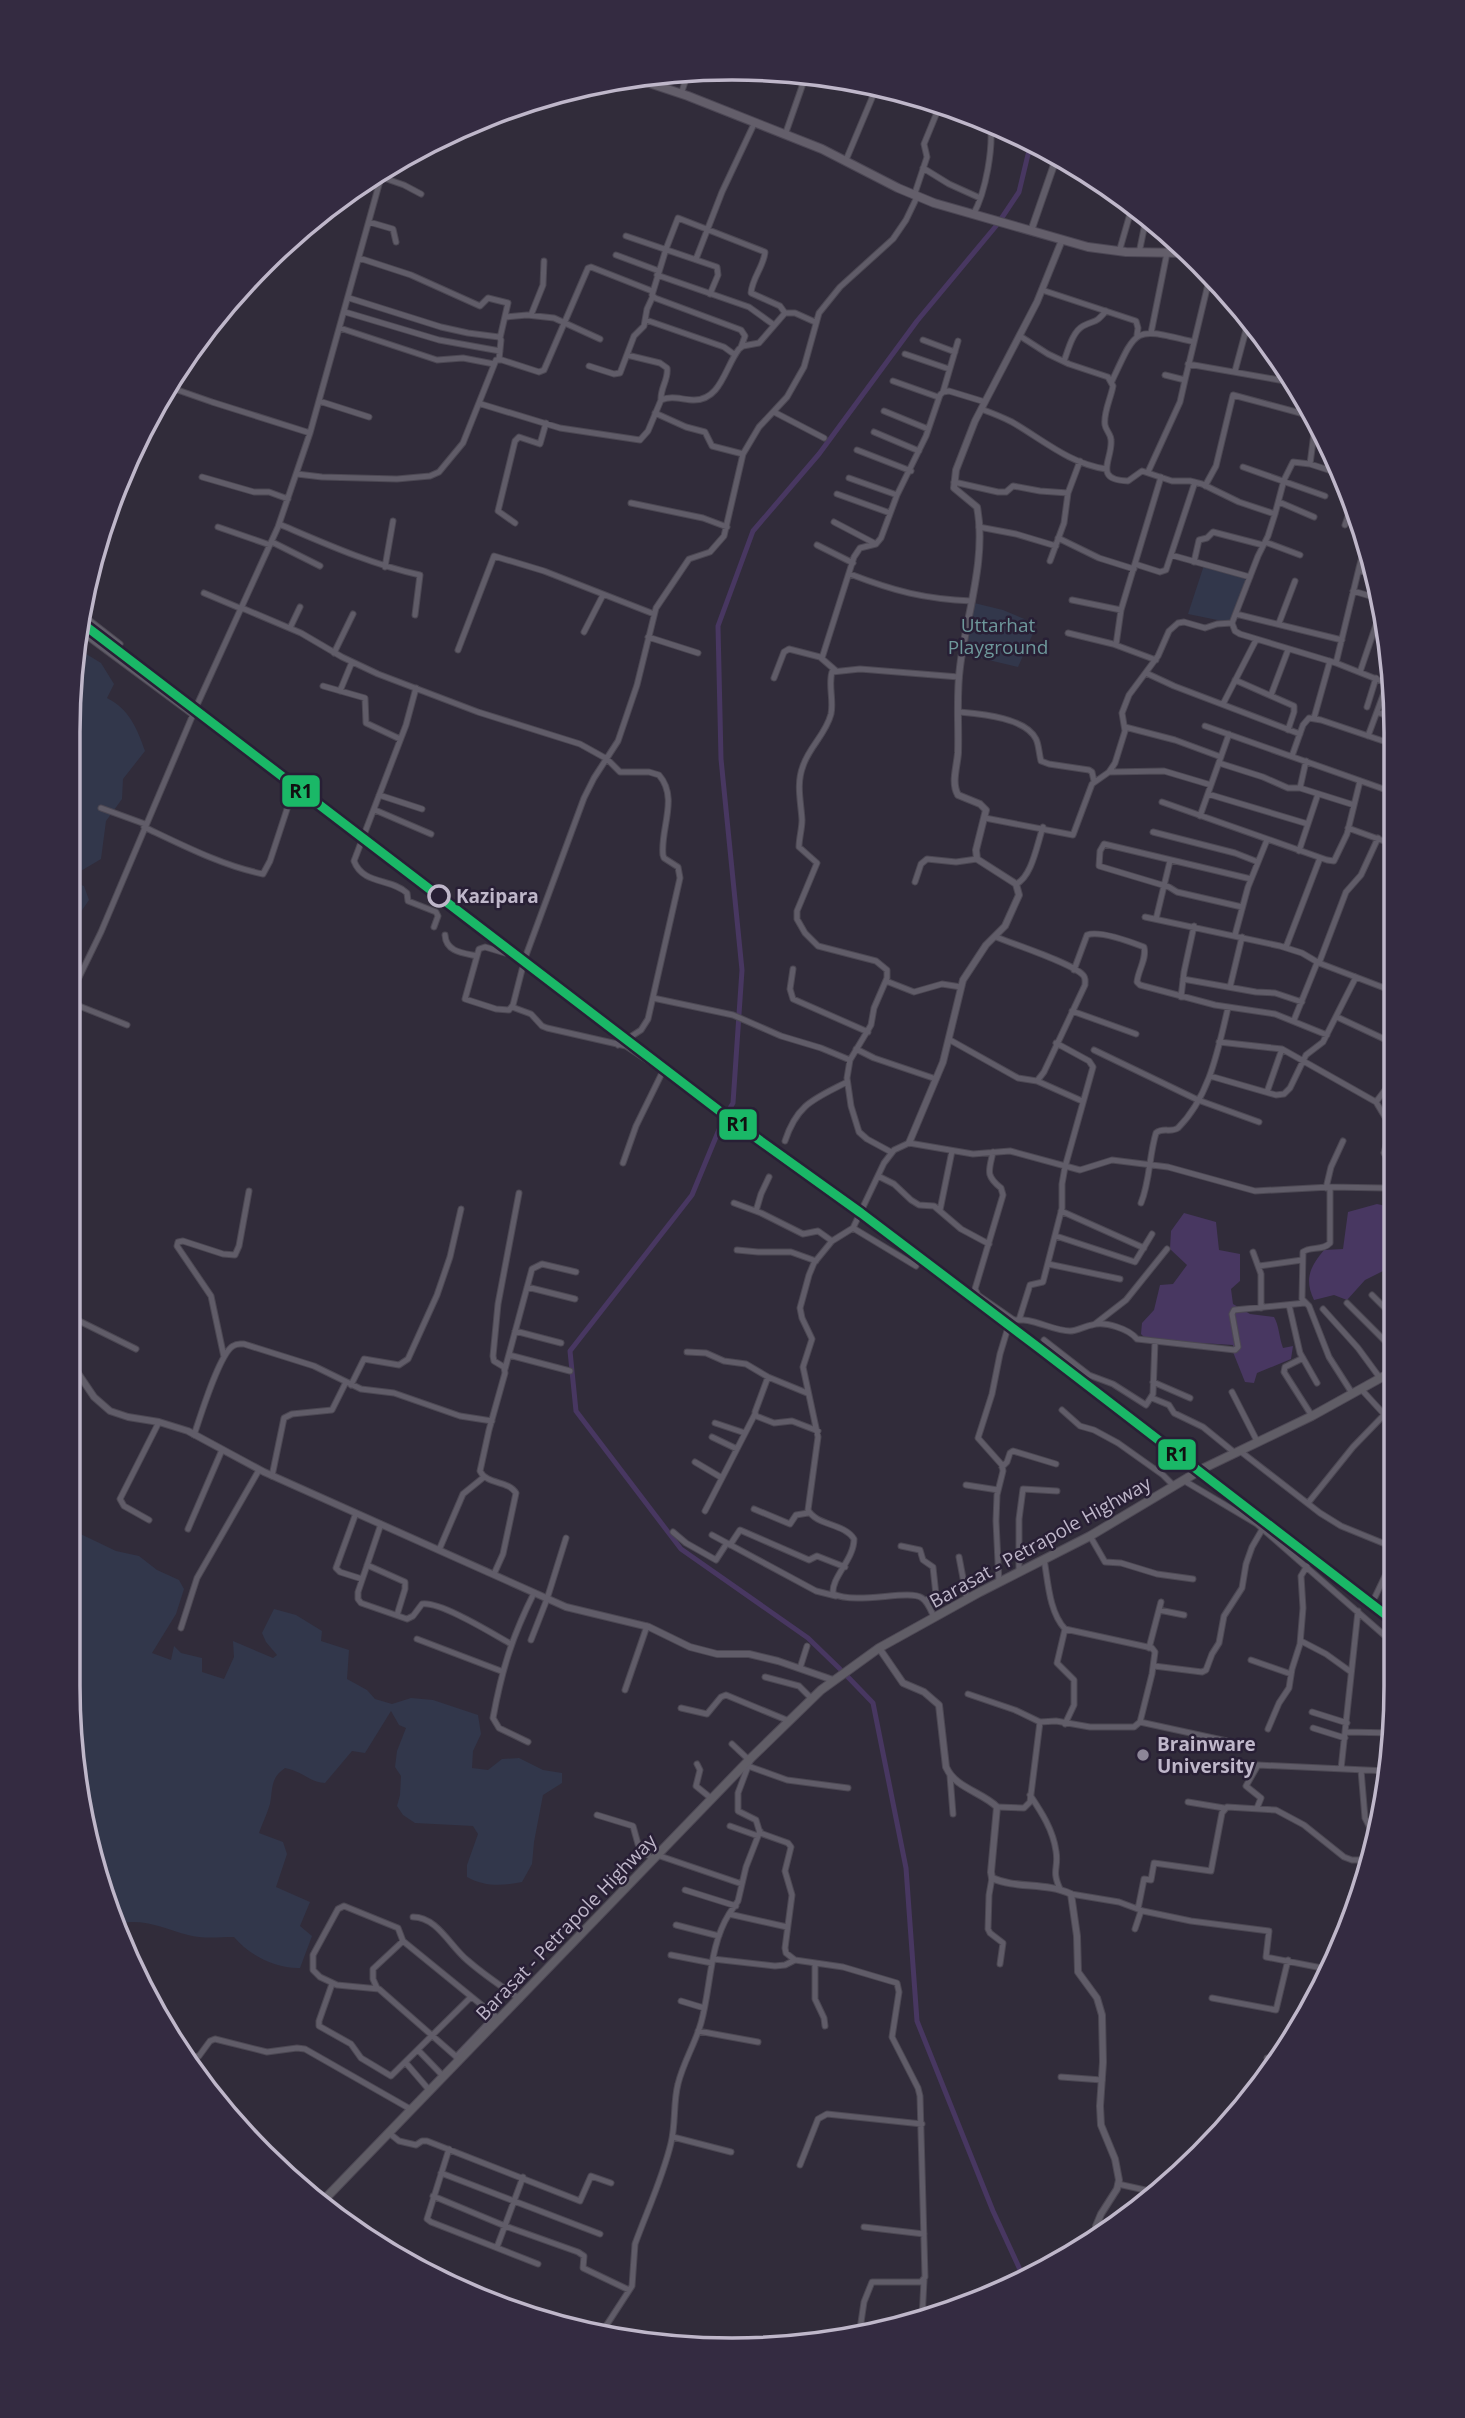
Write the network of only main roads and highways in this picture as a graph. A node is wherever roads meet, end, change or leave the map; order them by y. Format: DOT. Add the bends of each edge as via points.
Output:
graph roads {
  1 [pos="655,85"];
  2 [pos="1174,253"];
  3 [pos="1384,1376"];
  4 [pos="328,2196"];
  1 -- 2 [label="main road" via="846,160 916,197 1062,240 1119,252"];
  3 -- 4 [label="highway, Barasat - Petrapole Highway" via="967,1599 836,1678 811,1698 497,2018"];
}
